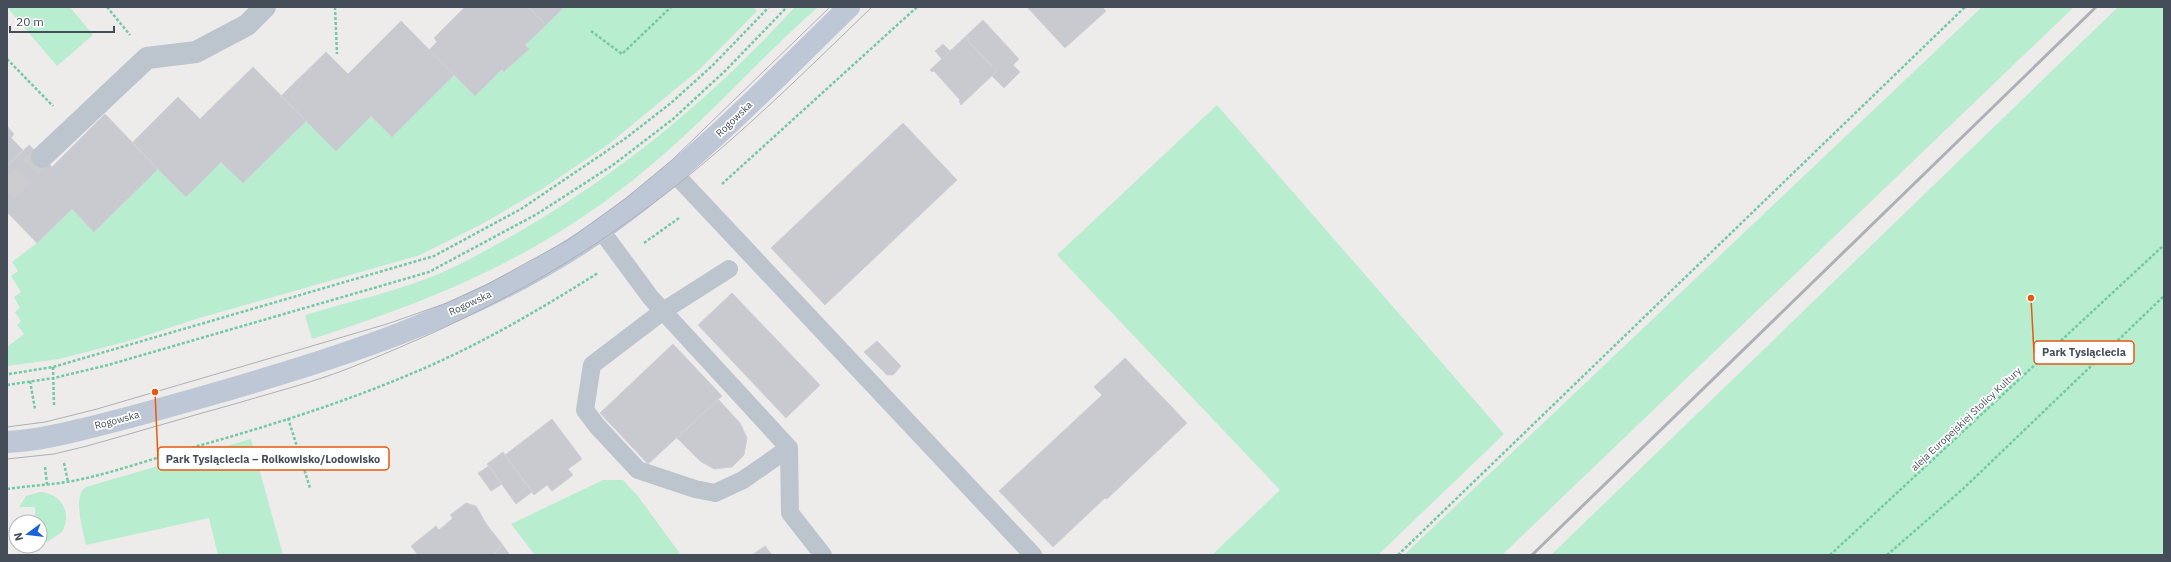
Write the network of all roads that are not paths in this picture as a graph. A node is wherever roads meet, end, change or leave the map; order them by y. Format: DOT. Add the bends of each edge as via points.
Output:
graph roads {
  1 [pos="265,7"];
  2 [pos="849,7"];
  3 [pos="42,157"];
  4 [pos="674,172"];
  5 [pos="600,230"];
  6 [pos="729,269"];
  7 [pos="663,311"];
  8 [pos="7,442"];
  9 [pos="789,448"];
  10 [pos="823,555"];
  11 [pos="1033,555"];
  1 -- 3 [label="street" via="247,25 196,52 147,58"];
  2 -- 4 [label="street, Rogowska" via="707,146"];
  4 -- 5 [label="street, Rogowska"];
  4 -- 11 [label="lane"];
  5 -- 7 [label="lane" via="620,259"];
  5 -- 8 [label="street, Rogowska" via="500,289 427,323 333,358 113,422 40,439"];
  6 -- 7 [label="lane"];
  7 -- 9 [label="lane"];
  7 -- 9 [label="lane" via="592,365 585,410 597,426 638,470 715,493 743,480"];
  9 -- 10 [label="lane" via="790,513"];
}
